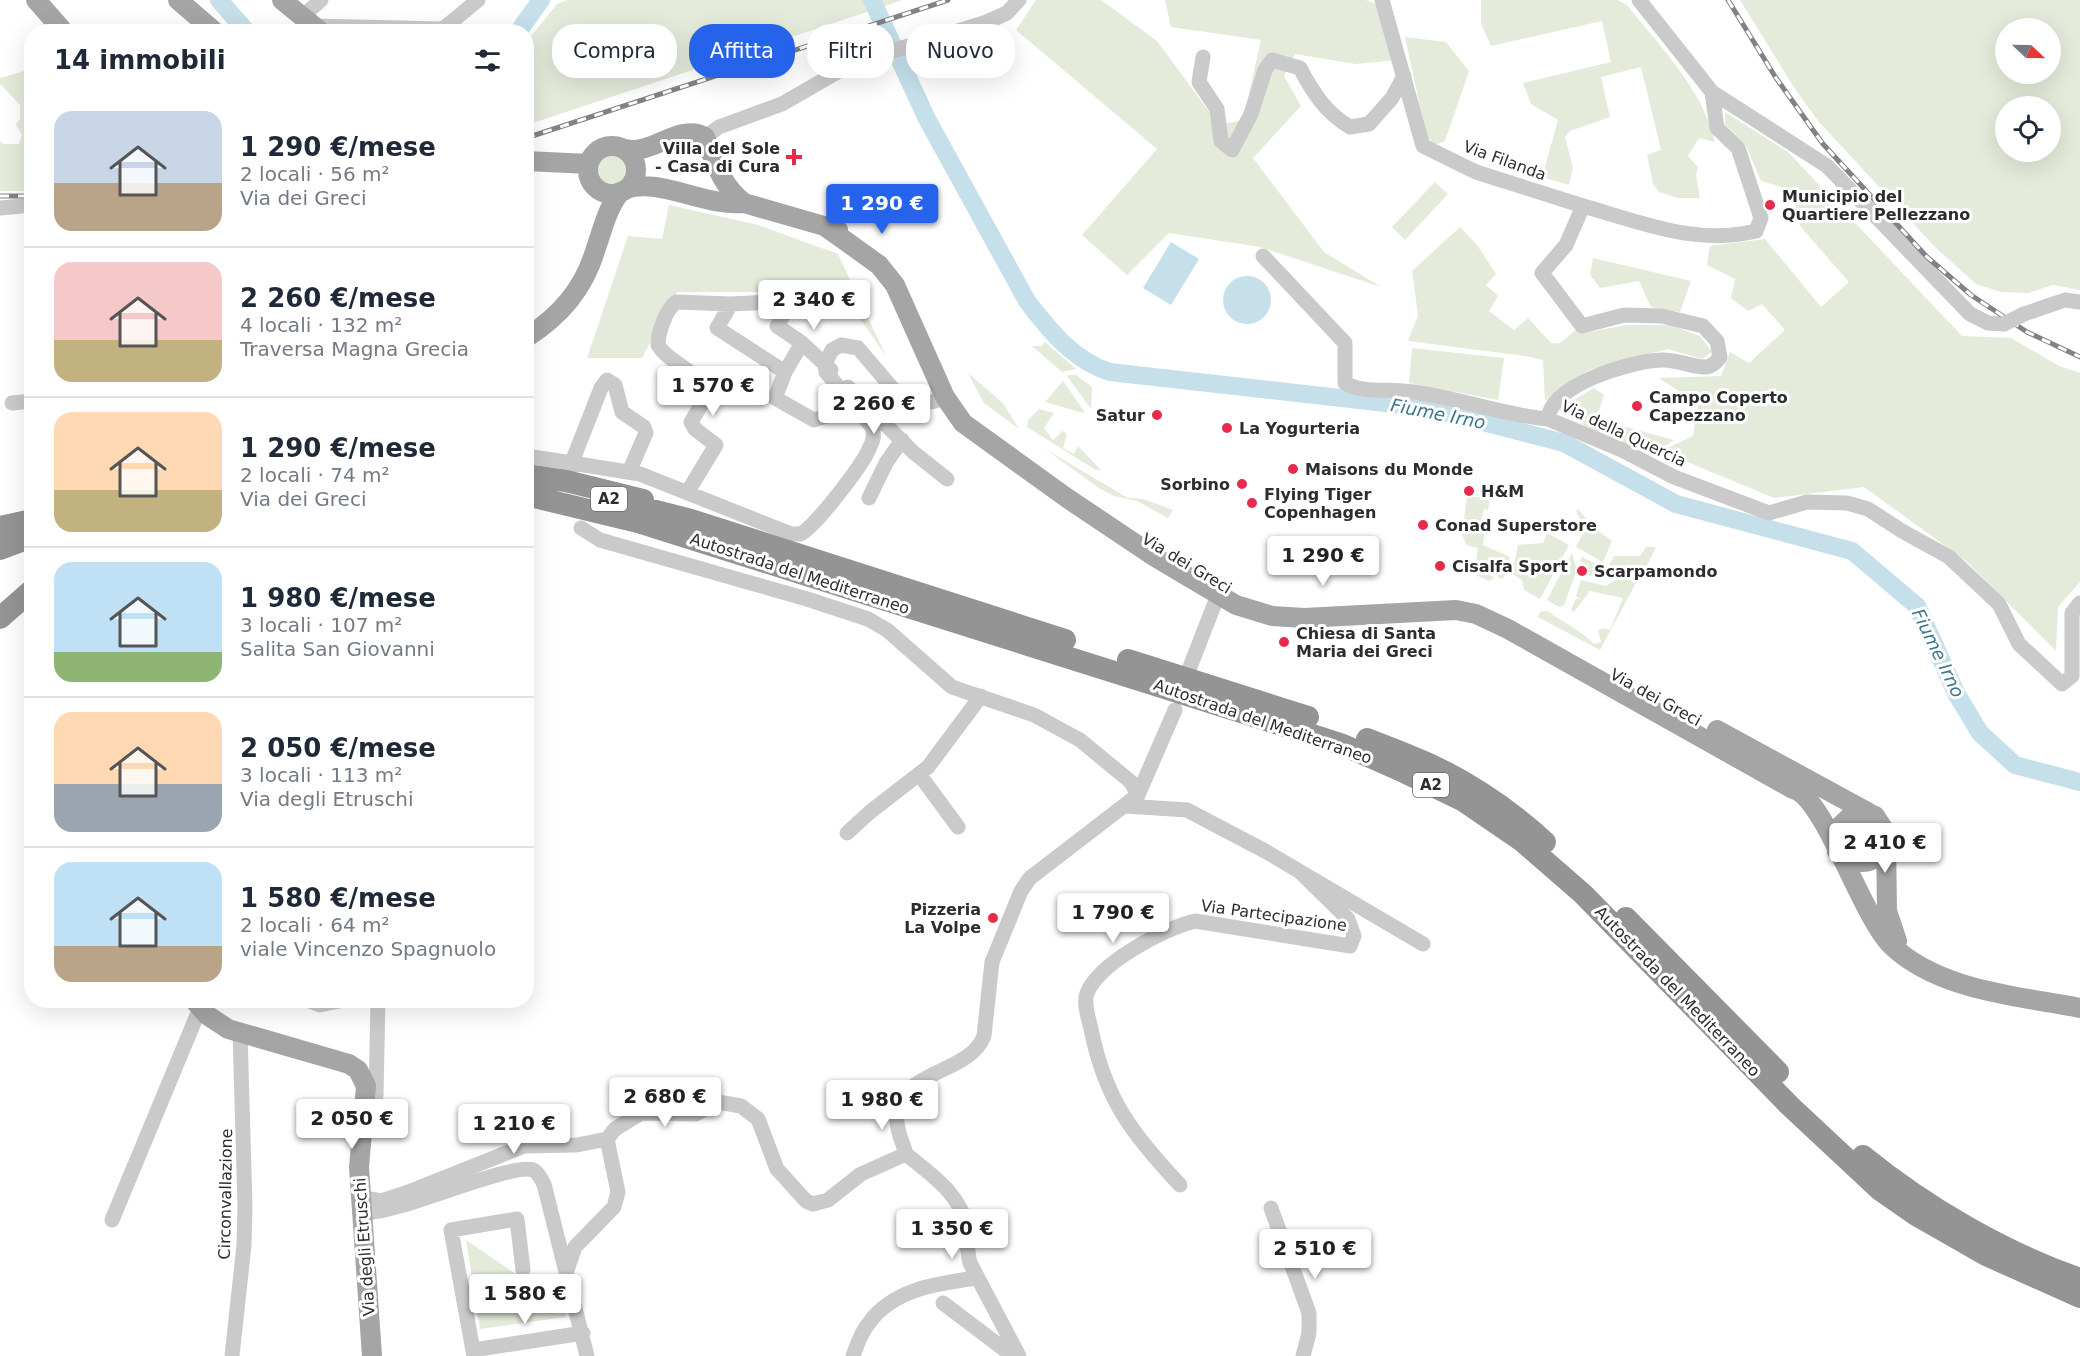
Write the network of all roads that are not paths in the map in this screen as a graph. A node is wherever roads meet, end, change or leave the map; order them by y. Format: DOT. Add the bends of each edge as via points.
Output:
graph roads {
  1 [pos="36,0"];
  2 [pos="178,0"];
  3 [pos="282,0"];
  4 [pos="321,0"];
  5 [pos="478,0"];
  6 [pos="1018,0"];
  7 [pos="1382,0"];
  8 [pos="1639,0"];
  9 [pos="57,24"];
  10 [pos="206,24"];
  11 [pos="311,24"];
  12 [pos="312,24"];
  13 [pos="448,24"];
  14 [pos="1203,57"];
  15 [pos="1404,76"];
  16 [pos="1712,92"];
  17 [pos="705,137"];
  18 [pos="625,149"];
  19 [pos="534,154"];
  20 [pos="548,160"];
  21 [pos="534,161"];
  22 [pos="589,164"];
  23 [pos="719,174"];
  24 [pos="661,188"];
  25 [pos="623,191"];
  26 [pos="744,203"];
  27 [pos="24,206"];
  28 [pos="1583,206"];
  29 [pos="0,208"];
  30 [pos="826,227"];
  31 [pos="1263,256"];
  32 [pos="2080,302"];
  33 [pos="731,304"];
  34 [pos="534,332"];
  35 [pos="802,343"];
  36 [pos="825,364"];
  37 [pos="785,372"];
  38 [pos="843,393"];
  39 [pos="945,397"];
  40 [pos="24,402"];
  41 [pos="12,403"];
  42 [pos="1548,419"];
  43 [pos="902,440"];
  44 [pos="534,458"];
  45 [pos="569,465"];
  46 [pos="629,472"];
  47 [pos="534,477"];
  48 [pos="946,479"];
  49 [pos="534,485"];
  50 [pos="687,493"];
  51 [pos="534,497"];
  52 [pos="869,498"];
  53 [pos="534,508"];
  54 [pos="691,520"];
  55 [pos="24,522"];
  56 [pos="638,522"];
  57 [pos="0,527"];
  58 [pos="581,528"];
  59 [pos="24,540"];
  60 [pos="0,549"];
  61 [pos="24,554"];
  62 [pos="0,562"];
  63 [pos="1218,595"];
  64 [pos="24,597"];
  65 [pos="2080,603"];
  66 [pos="0,618"];
  67 [pos="1190,667"];
  68 [pos="981,696"];
  69 [pos="1175,710"];
  70 [pos="920,774"];
  71 [pos="1796,782"];
  72 [pos="1138,795"];
  73 [pos="1126,806"];
  74 [pos="1871,814"];
  75 [pos="958,827"];
  76 [pos="847,833"];
  77 [pos="1886,840"];
  78 [pos="1838,851"];
  79 [pos="1299,871"];
  80 [pos="1423,944"];
  81 [pos="1910,957"];
  82 [pos="194,1008"];
  83 [pos="194,1008"];
  84 [pos="200,1008"];
  85 [pos="377,1008"];
  86 [pos="2080,1008"];
  87 [pos="240,1032"];
  88 [pos="370,1080"];
  89 [pos="607,1138"];
  90 [pos="906,1154"];
  91 [pos="129,1163"];
  92 [pos="1180,1185"];
  93 [pos="1271,1208"];
  94 [pos="371,1210"];
  95 [pos="112,1220"];
  96 [pos="523,1270"];
  97 [pos="567,1270"];
  98 [pos="977,1278"];
  99 [pos="2080,1279"];
  100 [pos="2080,1297"];
  101 [pos="943,1303"];
  102 [pos="583,1333"];
  103 [pos="474,1353"];
  104 [pos="232,1356"];
  105 [pos="372,1356"];
  106 [pos="587,1356"];
  107 [pos="853,1356"];
  108 [pos="1014,1356"];
  109 [pos="1019,1356"];
  110 [pos="1303,1356"];
  1 -- 9 [label="main road"];
  2 -- 10 [label="main road"];
  3 -- 11 [label="main road"];
  4 -- 12 [label="street"];
  5 -- 13 [label="street"];
  6 -- 17 [label="street" via="1007,13 984,23 853,63 782,105 719,127"];
  7 -- 15 [label="street, Via Filanda"];
  8 -- 16 [label="street"];
  14 -- 15 [label="street" via="1199,82 1217,109 1221,141 1232,150 1251,114 1264,70 1272,60 1300,68 1315,96 1335,118 1350,127 1369,124 1392,98"];
  15 -- 28 [label="street, Via Filanda" via="1423,146 1476,172"];
  16 -- 28 [label="street" via="1717,128 1737,148 1761,218 1756,231 1728,236 1681,234"];
  16 -- 32 [label="street, bridge" via="1827,166 1970,314 1988,323 2004,324 2065,300"];
  17 -- 18 [label="main road" via="690,133 639,150"];
  17 -- 23 [label="main road"];
  18 -- 22 [label="main road" via="603,147"];
  18 -- 25 [label="main road" via="636,169 634,180"];
  19 -- 20 [label="main road"];
  20 -- 21 [label="main road"];
  20 -- 22 [label="main road"];
  22 -- 25 [label="main road" via="594,185 606,193"];
  23 -- 24 [label="main road, Via dei Greci" via="716,188 709,192 666,185"];
  23 -- 26 [label="main road" via="731,194"];
  24 -- 25 [label="main road, Via dei Greci" via="640,185"];
  24 -- 26 [label="main road, Via dei Greci" via="729,204"];
  25 -- 34 [label="main road" via="604,221 587,274 574,297"];
  26 -- 30 [label="main road, Via dei Greci"];
  27 -- 29 [label="street"];
  28 -- 42 [label="street, Via della Quercia" via="1566,245 1542,273 1582,326 1624,315 1662,316 1703,326 1717,341 1720,357 1713,366 1703,368 1683,361 1662,360 1611,369 1557,399"];
  30 -- 39 [label="main road, Via dei Greci" via="879,265 902,295"];
  30 -- 71 [label="main road, Via dei Greci" via="858,240 902,275 957,397 976,420 1131,529 1231,590 1257,602 1301,608 1440,599 1486,605"];
  31 -- 42 [label="street" via="1345,343 1345,383 1354,388 1405,391 1518,417"];
  33 -- 35 [label="street" via="792,300 777,326"];
  33 -- 37 [label="street" via="717,328"];
  33 -- 50 [label="street" via="676,302 658,336 659,349 689,370 703,388 705,400 691,422 716,445"];
  35 -- 36 [label="street"];
  35 -- 37 [label="street"];
  36 -- 38 [label="street" via="828,376"];
  36 -- 39 [label="street" via="832,350 850,345 858,348 907,401 923,404"];
  36 -- 43 [label="street"];
  37 -- 38 [label="street" via="776,398 814,420 826,416"];
  38 -- 50 [label="street" via="872,426 871,447 805,533 791,534"];
  39 -- 63 [label="main road, Via dei Greci" via="972,430 1125,538"];
  40 -- 41 [label="street"];
  42 -- 65 [label="street, Via della Quercia" via="1674,477 1769,513 1807,502 1847,503 1868,509 1949,557 1999,604 2019,644 2062,684 2072,676 2072,613"];
  43 -- 48 [label="street"];
  43 -- 52 [label="street"];
  44 -- 45 [label="street"];
  45 -- 46 [label="street"];
  45 -- 46 [label="street" via="607,381 615,385 622,412 644,427 646,433"];
  46 -- 50 [label="street"];
  47 -- 54 [label="highway" via="631,497"];
  49 -- 54 [label="highway, A2"];
  51 -- 56 [label="highway"];
  53 -- 56 [label="highway, A2" via="607,522"];
  54 -- 99 [label="highway, Autostrada del Mediterraneo / A2" via="1350,732 1411,756 1469,786 1531,829 1589,881 1856,1150 1919,1198 1988,1238"];
  55 -- 57 [label="highway"];
  56 -- 100 [label="highway, Autostrada del Mediterraneo / A2" via="1343,745 1462,800 1522,841 1583,894 1782,1098 1880,1190 1986,1255"];
  58 -- 68 [label="street" via="600,540 868,619 888,630 945,681"];
  59 -- 60 [label="highway"];
  61 -- 62 [label="highway"];
  63 -- 67 [label="street"];
  63 -- 71 [label="main road, Via dei Greci" via="1250,610 1278,617 1443,610 1476,614"];
  64 -- 66 [label="highway"];
  68 -- 70 [label="street"];
  68 -- 72 [label="street" via="1034,715 1080,740 1131,782"];
  69 -- 72 [label="street"];
  70 -- 75 [label="street"];
  70 -- 76 [label="street"];
  71 -- 74 [label="main road"];
  71 -- 78 [label="main road"];
  72 -- 73 [label="street"];
  73 -- 79 [label="street" via="1187,810"];
  73 -- 90 [label="street" via="1030,878 1020,891 992,962 981,1044 970,1055 908,1088 897,1119"];
  74 -- 77 [label="main road" via="1884,826"];
  74 -- 78 [label="main road" via="1854,813 1842,821 1837,834"];
  77 -- 78 [label="main road" via="1880,854 1866,861 1850,859"];
  77 -- 81 [label="main road" via="1888,921"];
  78 -- 81 [label="main road" via="1882,933 1892,946"];
  79 -- 80 [label="street"];
  79 -- 92 [label="street, Via Partecipazione" via="1348,919 1354,936 1350,946 1195,921 1133,950 1102,973 1088,993 1086,1007 1097,1062 1108,1090 1137,1137"];
  81 -- 86 [label="main road" via="1936,974 1969,985"];
  82 -- 91 [label="street"];
  83 -- 95 [label="street"];
  84 -- 87 [label="main road" via="218,1024"];
  85 -- 88 [label="street"];
  87 -- 88 [label="main road" via="349,1064"];
  87 -- 104 [label="street, Circonvallazione" via="244,1245"];
  88 -- 94 [label="street"];
  88 -- 105 [label="main road, Via degli Etruschi" via="360,1130 359,1167"];
  89 -- 90 [label="street" via="641,1113 696,1114 718,1102 729,1102 758,1119 777,1169 806,1201 818,1205 861,1174"];
  89 -- 94 [label="street" via="577,1145 524,1146 381,1201"];
  89 -- 97 [label="street" via="618,1192 614,1206 575,1247"];
  90 -- 98 [label="street" via="952,1193 962,1212 967,1230 966,1250"];
  93 -- 110 [label="street" via="1309,1313 1310,1332"];
  94 -- 97 [label="street" via="531,1169 544,1184"];
  96 -- 103 [label="street" via="517,1219 452,1230"];
  97 -- 102 [label="street"];
  98 -- 107 [label="street" via="934,1284 880,1310 868,1323"];
  98 -- 109 [label="street"];
  101 -- 108 [label="street"];
  102 -- 103 [label="street"];
  102 -- 106 [label="street"];
}
